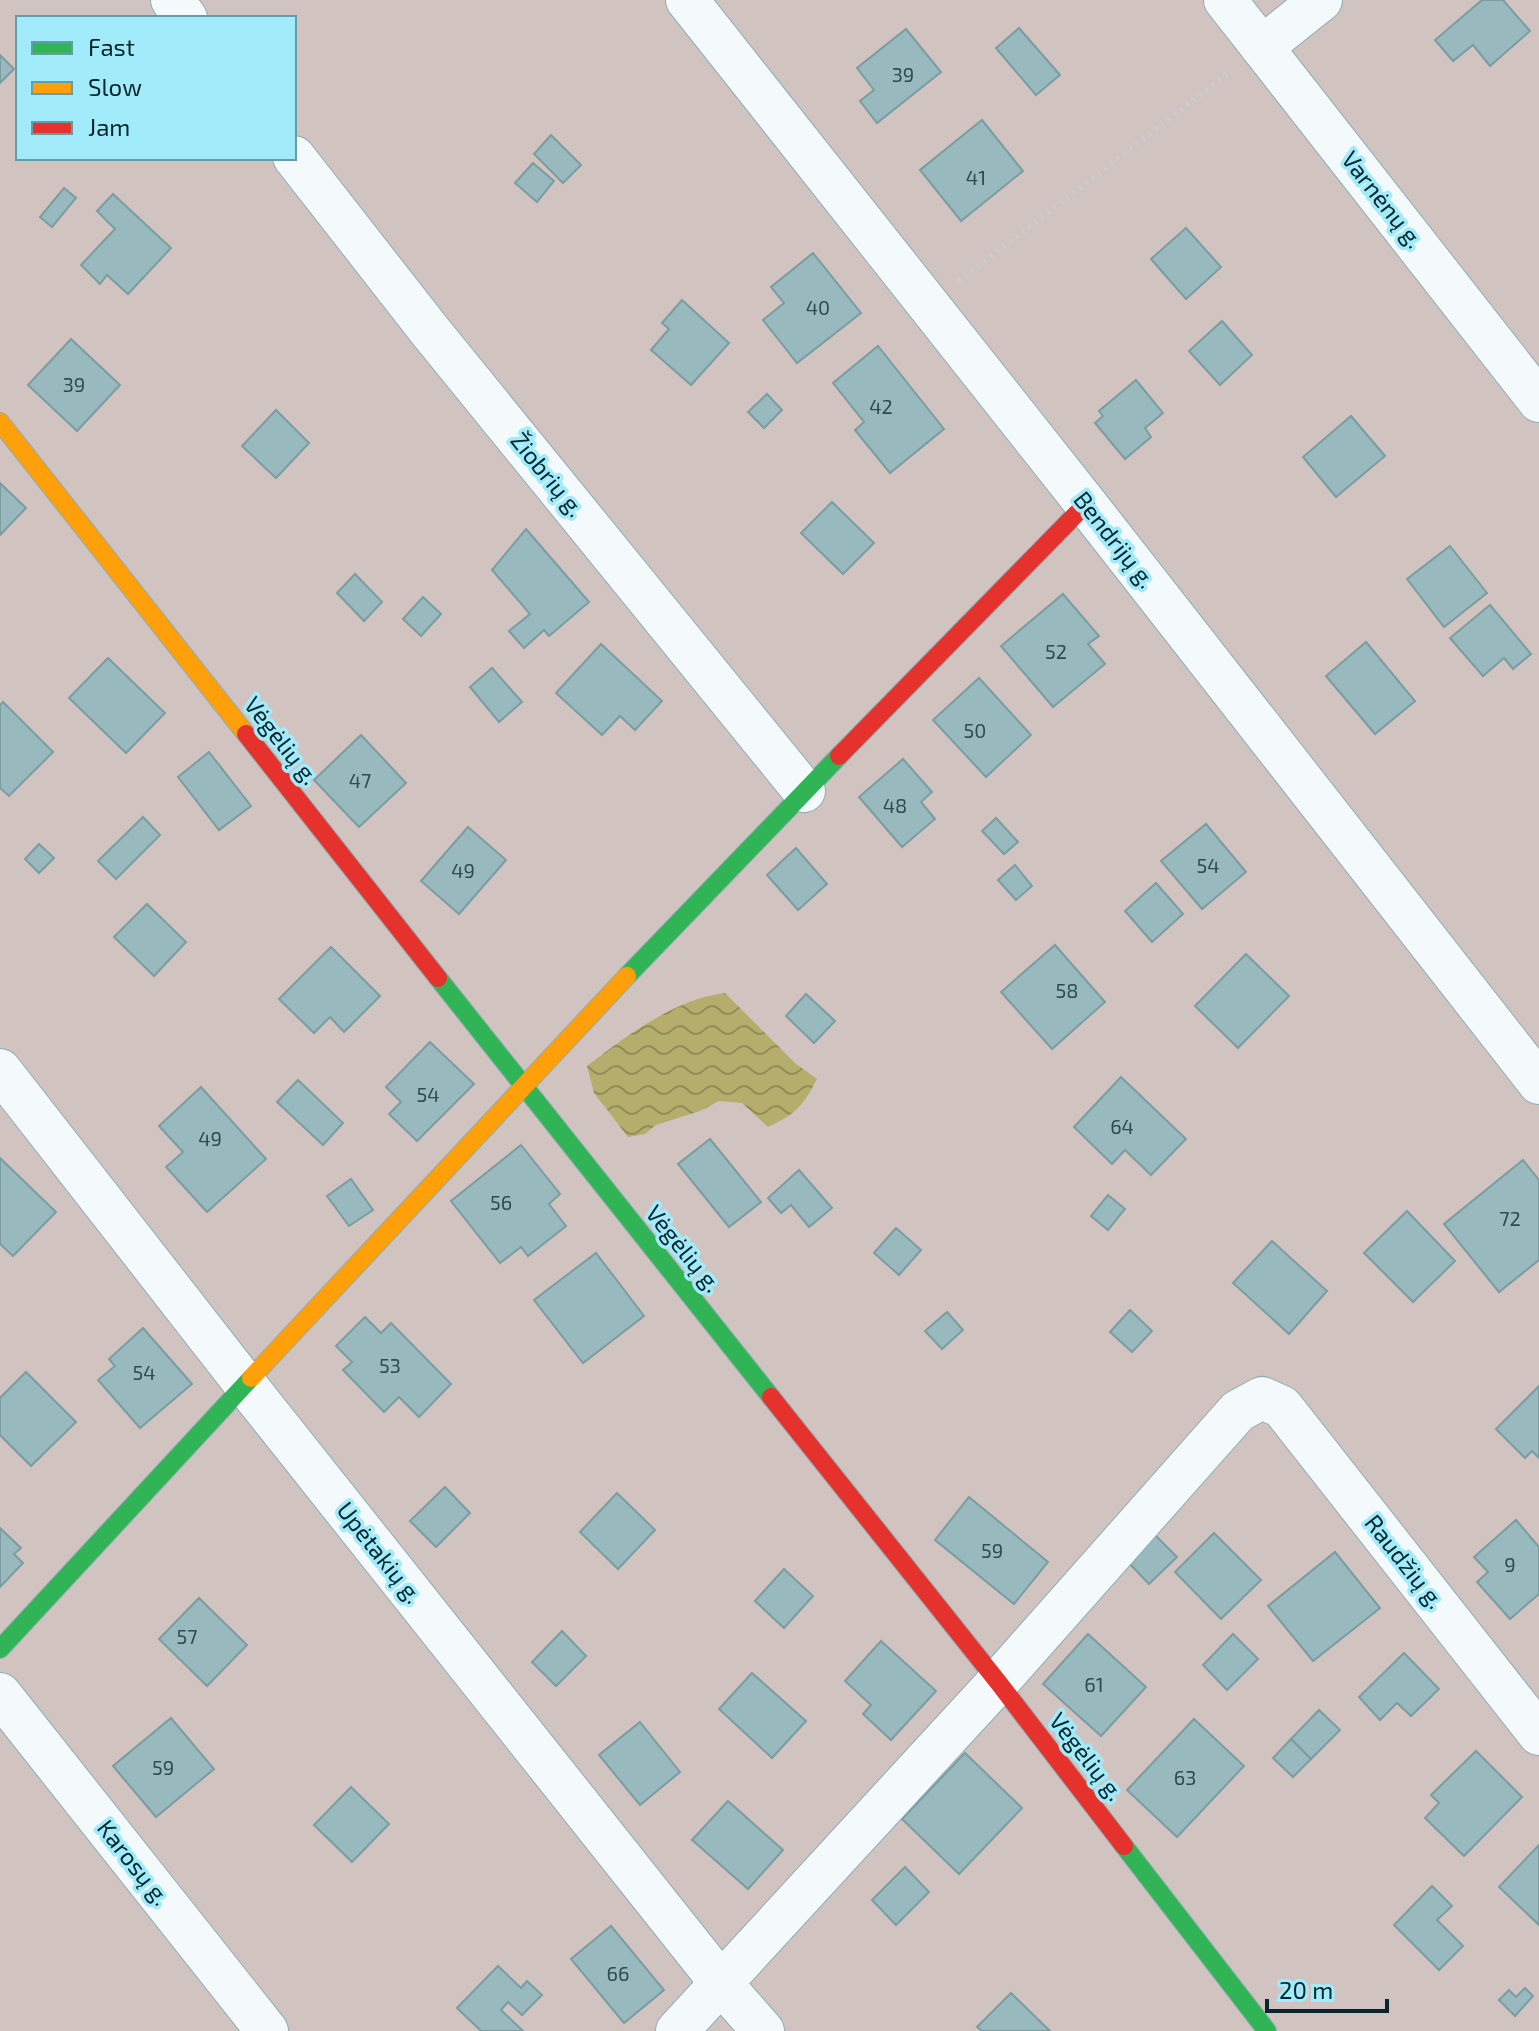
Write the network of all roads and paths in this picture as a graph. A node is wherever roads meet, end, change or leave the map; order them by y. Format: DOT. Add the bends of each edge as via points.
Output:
graph roads {
  1 [pos="172,0"];
  2 [pos="687,0"];
  3 [pos="1225,0"];
  4 [pos="1321,0"];
  5 [pos="184,16"];
  6 [pos="1262,47"];
  7 [pos="296,160"];
  8 [pos="928,305"];
  9 [pos="1539,401"];
  10 [pos="0,422"];
  11 [pos="1086,504"];
  12 [pos="804,791"];
  13 [pos="0,1070"];
  14 [pos="1539,1083"];
  15 [pos="523,1086"];
  16 [pos="245,1384"];
  17 [pos="0,1649"];
  18 [pos="998,1682"];
  19 [pos="0,1694"];
  20 [pos="1539,1734"];
  21 [pos="721,1983"];
  22 [pos="267,2031"];
  23 [pos="677,2031"];
  24 [pos="763,2031"];
  25 [pos="1267,2031"];
  1 -- 5 [label="street"];
  2 -- 8 [label="street, Bendrijų g."];
  3 -- 6 [label="street, Varnėnų g."];
  4 -- 6 [label="street"];
  6 -- 8 [label="path"];
  6 -- 9 [label="street, Varnėnų g."];
  7 -- 12 [label="street, Žiobrių g."];
  8 -- 11 [label="street, Bendrijų g."];
  10 -- 15 [label="street, Vėgėlių g."];
  11 -- 12 [label="street"];
  11 -- 14 [label="street, Bendrijų g."];
  12 -- 15 [label="street"];
  13 -- 16 [label="street, Upėtakių g."];
  15 -- 16 [label="street"];
  15 -- 18 [label="street, Vėgėlių g."];
  16 -- 17 [label="street"];
  16 -- 21 [label="street, Upėtakių g."];
  18 -- 20 [label="street, Raudžių g." via="1238,1411 1262,1398 1282,1407"];
  18 -- 21 [label="street"];
  18 -- 25 [label="street, Vėgėlių g."];
  19 -- 22 [label="street, Karosų g."];
  21 -- 23 [label="street"];
  21 -- 24 [label="street, Upėtakių g."];
}
